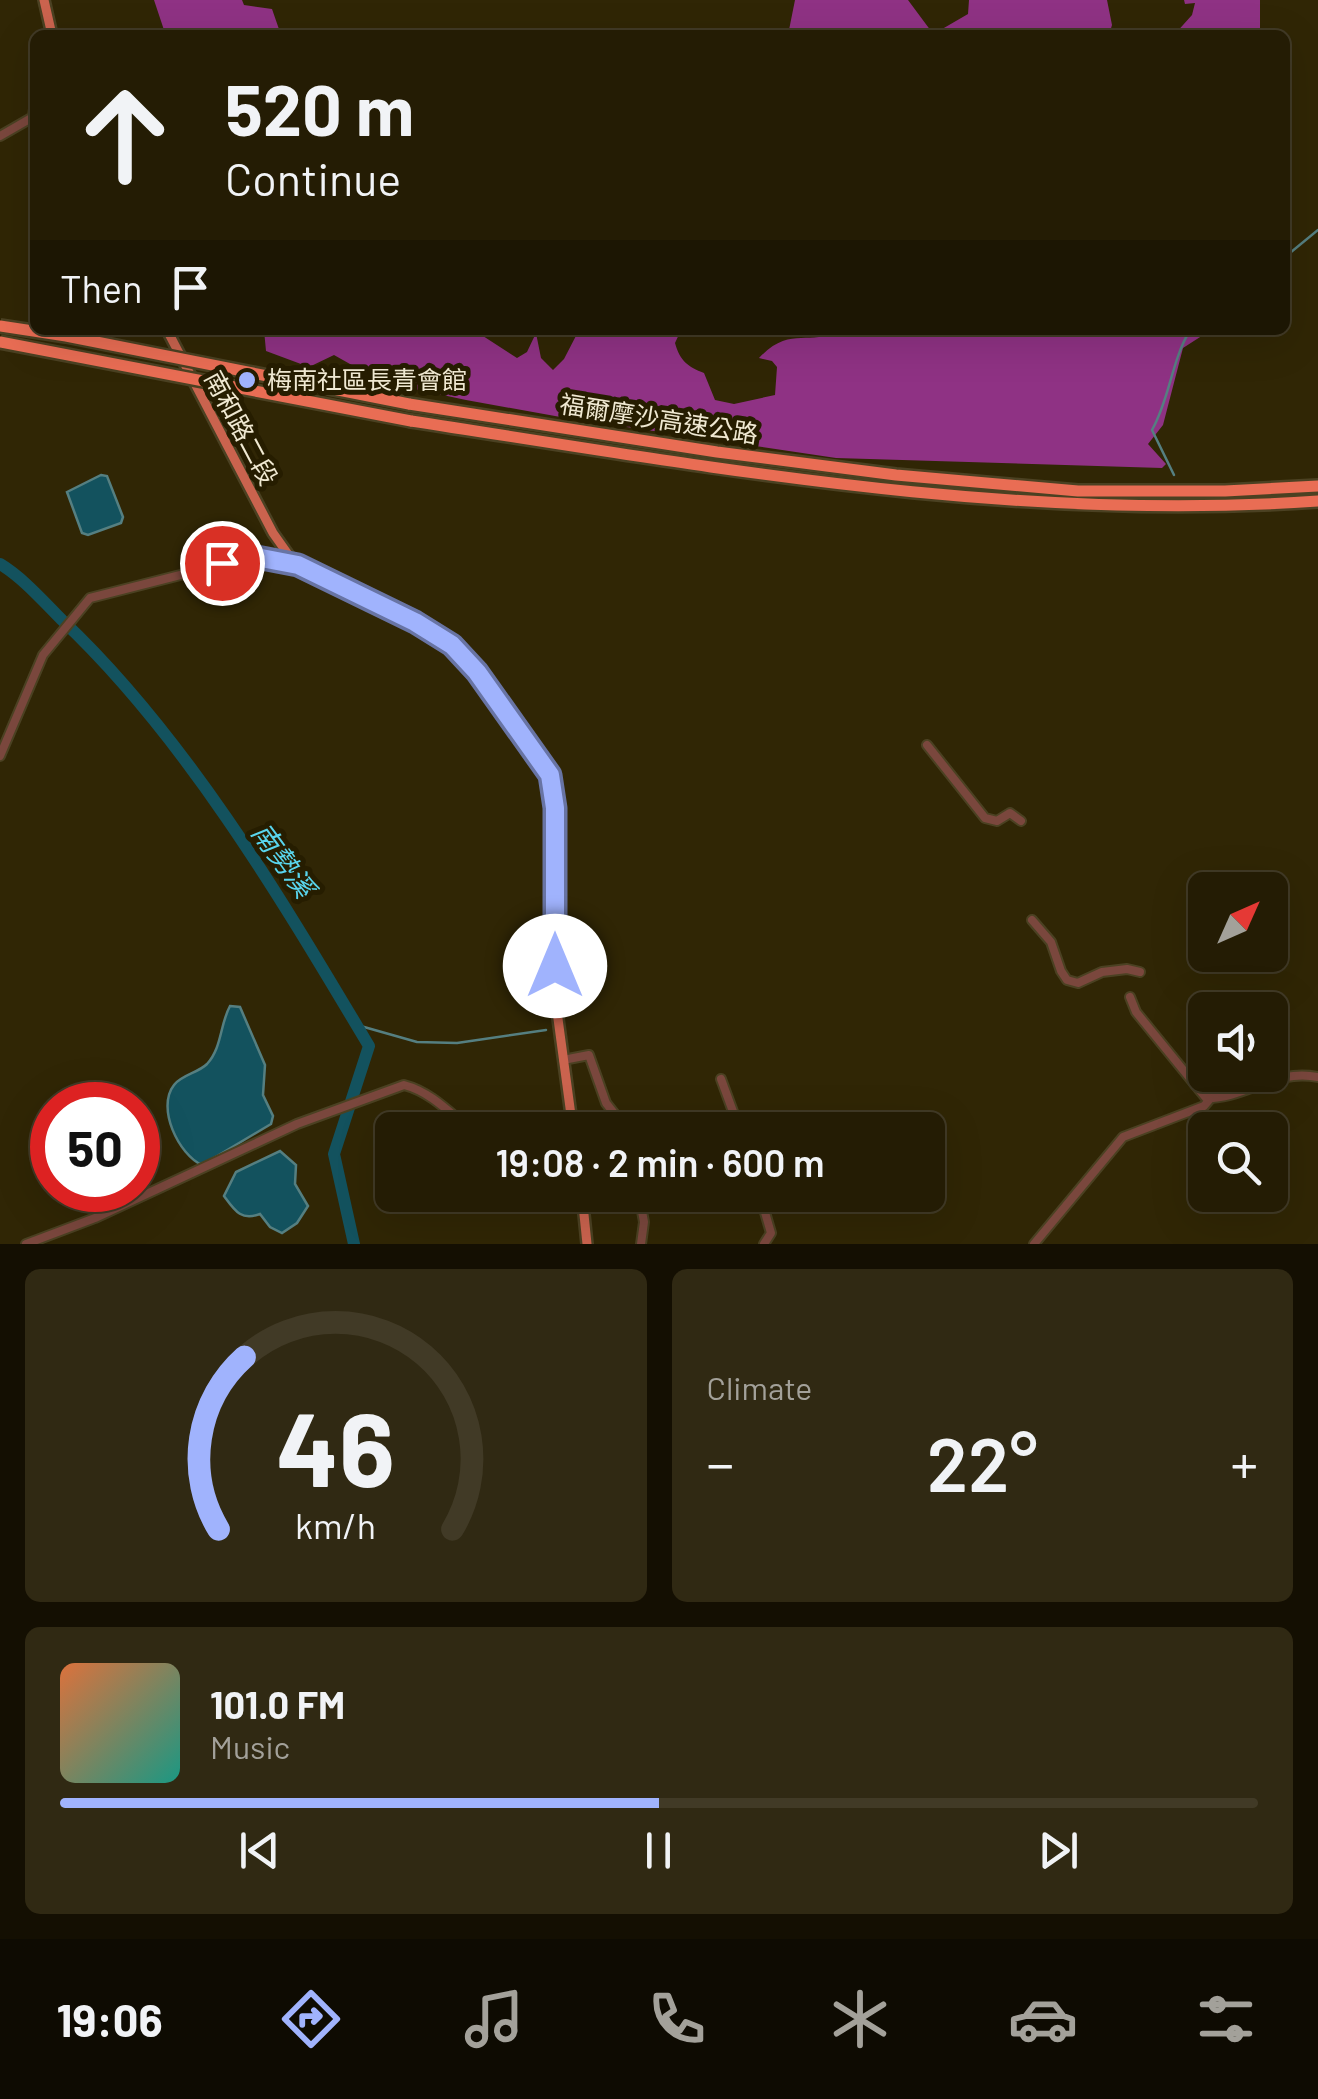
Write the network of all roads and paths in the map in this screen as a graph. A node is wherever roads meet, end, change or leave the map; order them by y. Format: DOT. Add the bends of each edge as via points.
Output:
graph roads {
  1 [pos="44,0"];
  2 [pos="48,30"];
  3 [pos="30,119"];
  4 [pos="0,136"];
  5 [pos="0,326"];
  6 [pos="30,331"];
  7 [pos="59,335"];
  8 [pos="170,335"];
  9 [pos="0,342"];
  10 [pos="1318,486"];
  11 [pos="1318,501"];
  12 [pos="298,565"];
  13 [pos="927,744"];
  14 [pos="0,756"];
  15 [pos="1021,821"];
  16 [pos="1032,920"];
  17 [pos="1140,972"];
  18 [pos="1130,996"];
  19 [pos="563,1060"];
  20 [pos="1318,1077"];
  21 [pos="721,1079"];
  22 [pos="1210,1099"];
  23 [pos="448,1112"];
  24 [pos="570,1112"];
  25 [pos="613,1112"];
  26 [pos="733,1112"];
  27 [pos="584,1212"];
  28 [pos="642,1212"];
  29 [pos="765,1212"];
  30 [pos="26,1244"];
  31 [pos="587,1244"];
  32 [pos="641,1244"];
  33 [pos="764,1244"];
  34 [pos="1034,1244"];
  1 -- 2 [label="main road"];
  3 -- 4 [label="street"];
  5 -- 6 [label="highway, 福爾摩沙高速公路, bridge"];
  7 -- 10 [label="highway, 福爾摩沙高速公路, bridge" via="409,404 896,475 1078,490"];
  8 -- 12 [label="main road, 南和路二段" via="274,533"];
  9 -- 11 [label="highway, 福爾摩沙高速公路, bridge" via="411,421 893,490 1072,506"];
  12 -- 14 [label="street" via="251,556 90,598 43,654"];
  12 -- 19 [label="main road, 南和路二段" via="452,645 542,761 554,793 556,1004"];
  13 -- 15 [label="street" via="984,818 996,822 1010,813"];
  16 -- 17 [label="street" via="1051,942 1067,980"];
  18 -- 22 [label="street" via="1136,1012"];
  19 -- 24 [label="main road, 南和路二段"];
  19 -- 25 [label="street" via="589,1054"];
  20 -- 22 [label="street" via="1290,1076"];
  21 -- 26 [label="street"];
  22 -- 34 [label="street" via="1123,1137"];
  23 -- 30 [label="street" via="404,1085 297,1124"];
  27 -- 31 [label="main road"];
  28 -- 32 [label="street"];
  29 -- 33 [label="street" via="771,1233"];
}
